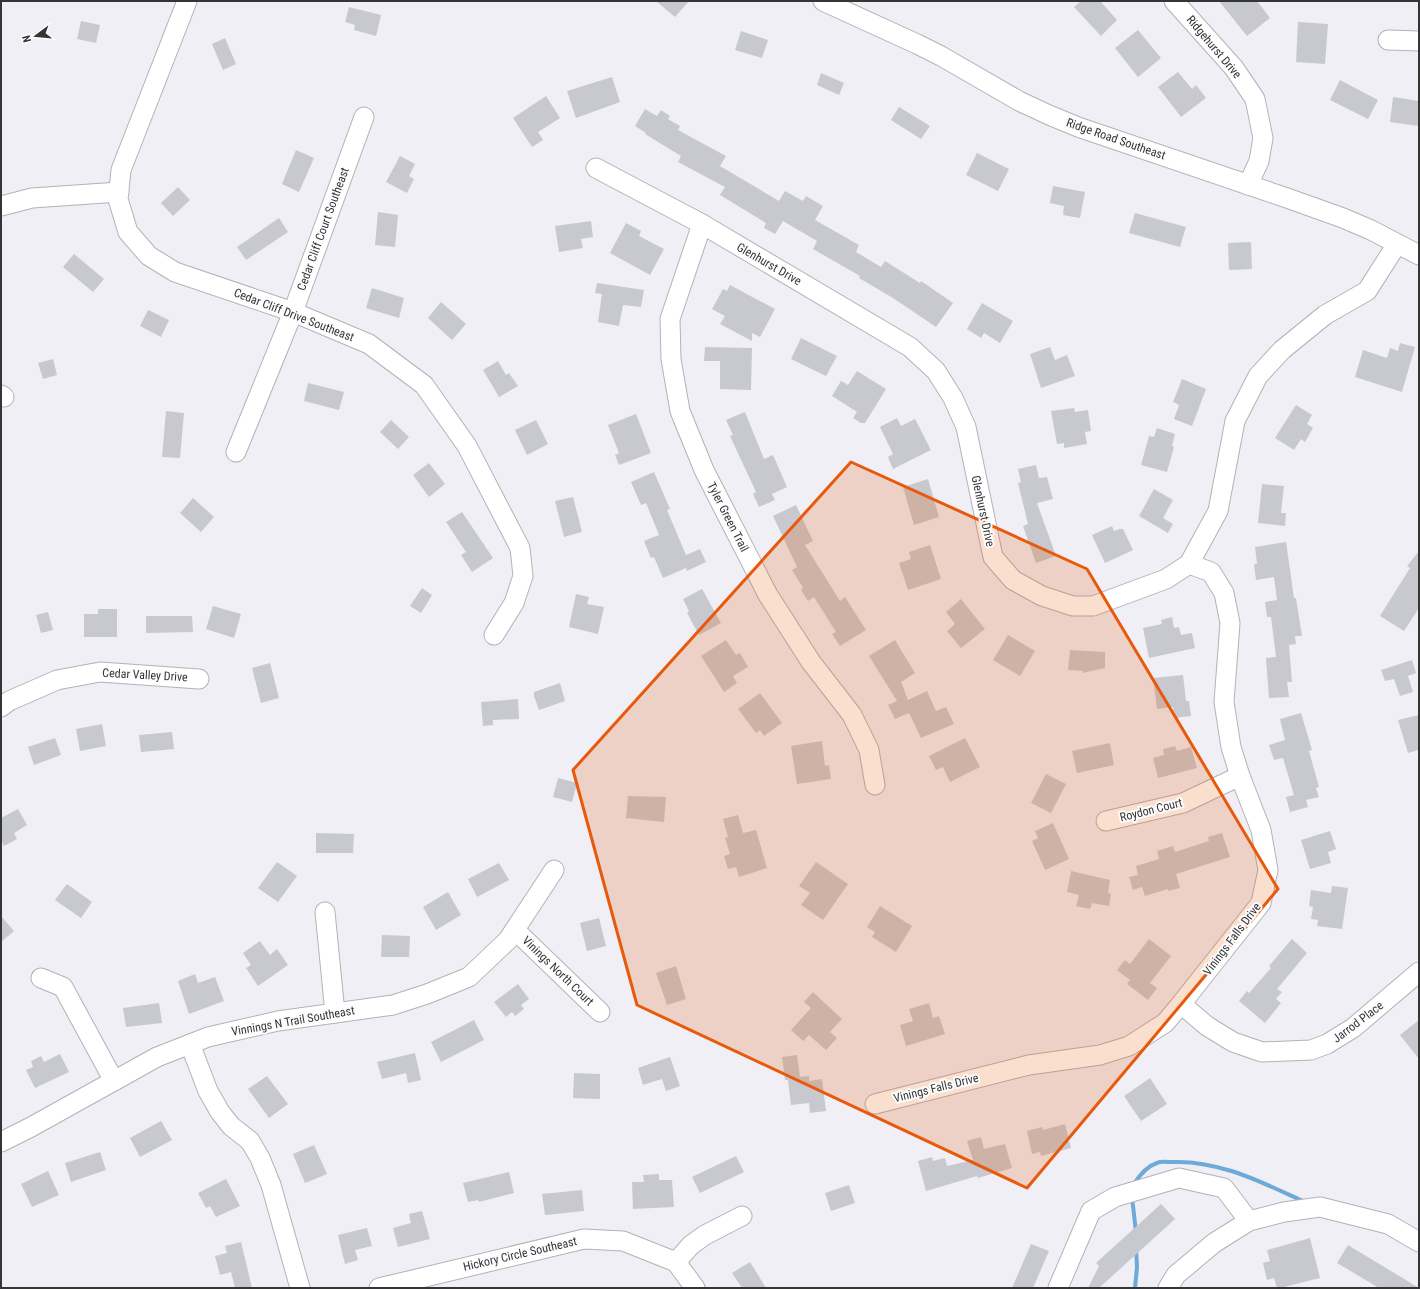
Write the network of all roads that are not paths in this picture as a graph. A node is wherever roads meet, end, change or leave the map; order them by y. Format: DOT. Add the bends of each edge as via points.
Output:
graph roads {
  1 [pos="187,1"];
  2 [pos="823,1"];
  3 [pos="1174,1"];
  4 [pos="1388,40"];
  5 [pos="1419,41"];
  6 [pos="364,117"];
  7 [pos="596,168"];
  8 [pos="1248,185"];
  9 [pos="119,192"];
  10 [pos="1,206"];
  11 [pos="702,224"];
  12 [pos="1397,244"];
  13 [pos="1419,255"];
  14 [pos="293,312"];
  15 [pos="236,452"];
  16 [pos="1189,564"];
  17 [pos="494,635"];
  18 [pos="199,679"];
  19 [pos="1,707"];
  20 [pos="1240,776"];
  21 [pos="876,786"];
  22 [pos="1106,821"];
  23 [pos="554,870"];
  24 [pos="325,912"];
  25 [pos="515,930"];
  26 [pos="1419,972"];
  27 [pos="41,978"];
  28 [pos="1181,1004"];
  29 [pos="600,1012"];
  30 [pos="335,1013"];
  31 [pos="190,1044"];
  32 [pos="114,1081"];
  33 [pos="875,1104"];
  34 [pos="1,1142"];
  35 [pos="742,1216"];
  36 [pos="1249,1221"];
  37 [pos="1419,1242"];
  38 [pos="676,1262"];
  39 [pos="300,1288"];
  40 [pos="379,1288"];
  41 [pos="695,1288"];
  42 [pos="1058,1288"];
  43 [pos="1168,1288"];
  1 -- 9 [label="street, Cedar Cliff Drive Southeast" via="121,170"];
  2 -- 8 [label="street, Ridge Road Southeast" via="935,53 1019,101 1049,115"];
  3 -- 8 [label="street, Ridgehurst Drive" via="1234,68 1255,99 1263,138 1259,161"];
  4 -- 5 [label="street"];
  6 -- 14 [label="street, Cedar Cliff Court Southeast"];
  7 -- 11 [label="street, Glenhurst Drive"];
  8 -- 12 [label="street, Ridge Road Southeast" via="1343,218"];
  9 -- 10 [label="street" via="32,198"];
  9 -- 14 [label="street, Cedar Cliff Drive Southeast" via="118,199 128,232 149,256 175,272"];
  11 -- 16 [label="street, Glenhurst Drive" via="910,347 936,371 953,398 966,427 993,557 1013,580 1042,596 1073,606 1093,606 1166,579"];
  11 -- 21 [label="street, Tyler Green Trail" via="670,319 671,359 680,412 704,470 768,595 811,662 852,715 869,750"];
  12 -- 13 [label="street, Ridge Road Southeast"];
  12 -- 16 [label="street, Glenhurst Drive" via="1367,291 1325,315 1282,350 1258,376 1235,421 1218,511"];
  14 -- 15 [label="street, Cedar Cliff Court Southeast"];
  14 -- 17 [label="street, Cedar Cliff Drive Southeast" via="369,344 424,385 467,446 520,548 523,576 514,603"];
  16 -- 20 [label="street, Vinings Falls Drive" via="1211,572 1224,594 1230,623 1224,702 1231,747"];
  18 -- 19 [label="street, Cedar Valley Drive" via="100,672 57,680"];
  20 -- 22 [label="street, Roydon Court" via="1182,804"];
  20 -- 28 [label="street, Vinings Falls Drive" via="1260,830 1268,870 1261,903"];
  23 -- 25 [label="street, Vinnings N Trail Southeast"];
  24 -- 30 [label="street"];
  25 -- 29 [label="street, Vinings North Court"];
  25 -- 30 [label="street, Vinnings N Trail Southeast" via="469,977 393,1005"];
  26 -- 28 [label="street, Jarrod Place" via="1353,1028 1327,1044 1311,1050 1262,1052 1233,1042 1207,1026"];
  27 -- 32 [label="street" via="63,987"];
  28 -- 33 [label="street, Vinings Falls Drive" via="1165,1023 1129,1046 1100,1055 1029,1064"];
  30 -- 31 [label="street, Vinnings N Trail Southeast" via="278,1021 208,1037"];
  31 -- 32 [label="street, Vinnings N Trail Southeast" via="157,1057"];
  31 -- 39 [label="street" via="208,1091 220,1112 231,1126 250,1141 260,1158 271,1185"];
  32 -- 34 [label="street, Vinnings N Trail Southeast"];
  35 -- 38 [label="street" via="705,1235 691,1245"];
  36 -- 37 [label="street" via="1284,1212 1320,1208 1388,1224"];
  36 -- 42 [label="street" via="1224,1188 1179,1178 1115,1196 1091,1211"];
  36 -- 43 [label="street" via="1209,1248 1176,1275"];
  38 -- 40 [label="street, Hickory Circle Southeast" via="623,1241 584,1239"];
  38 -- 41 [label="street"];
}
